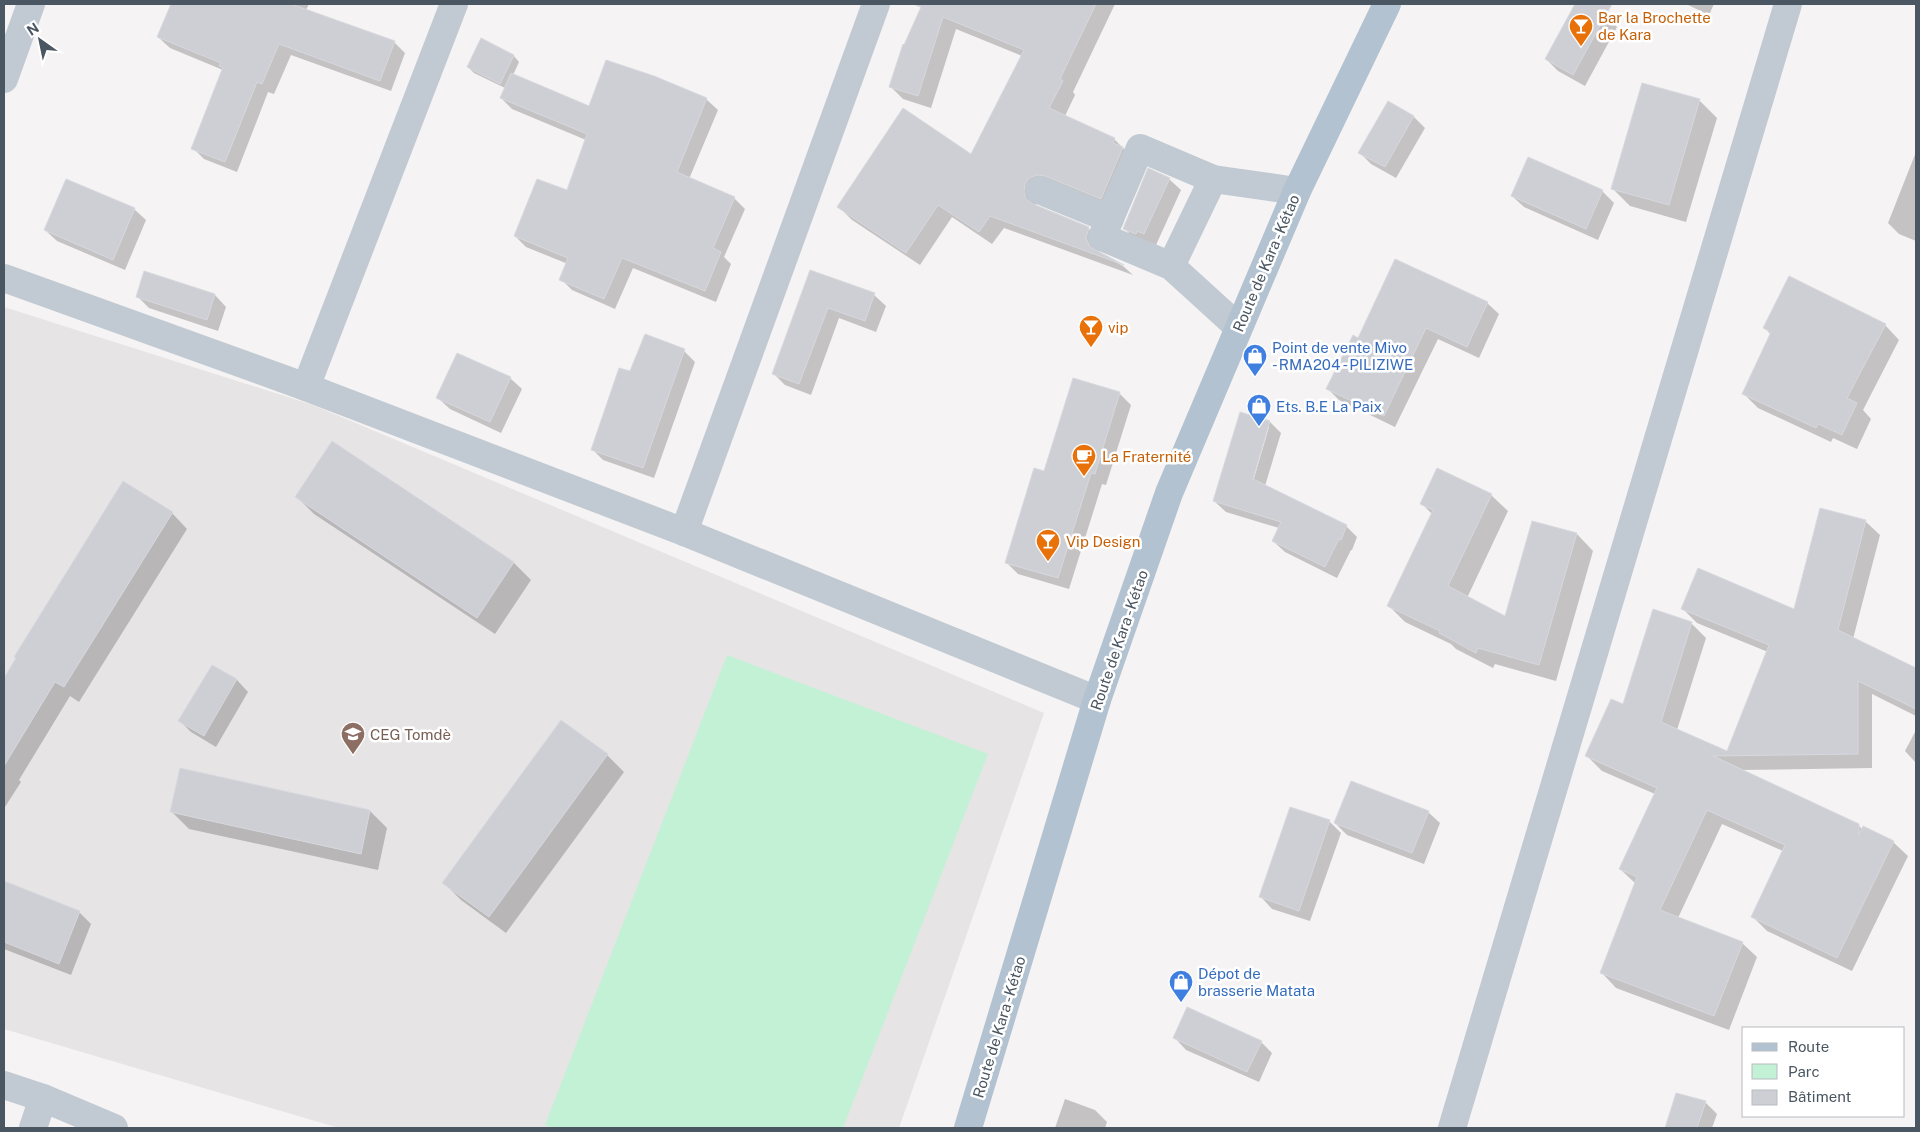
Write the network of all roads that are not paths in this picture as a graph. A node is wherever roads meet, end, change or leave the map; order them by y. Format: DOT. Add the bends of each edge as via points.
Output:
graph roads {
  1 [pos="30,4"];
  2 [pos="454,4"];
  3 [pos="876,4"];
  4 [pos="1387,4"];
  5 [pos="1788,4"];
  6 [pos="4,78"];
  7 [pos="1213,179"];
  8 [pos="1039,190"];
  9 [pos="1297,191"];
  10 [pos="1110,219"];
  11 [pos="1170,266"];
  12 [pos="4,278"];
  13 [pos="1238,327"];
  14 [pos="306,387"];
  15 [pos="684,532"];
  16 [pos="1098,700"];
  17 [pos="4,1085"];
  18 [pos="42,1098"];
  19 [pos="33,1128"];
  20 [pos="114,1128"];
  21 [pos="968,1128"];
  22 [pos="1452,1128"];
  1 -- 6 [label="street"];
  2 -- 14 [label="street"];
  3 -- 15 [label="street"];
  4 -- 9 [label="main road, Route de Kara - Kétao"];
  5 -- 22 [label="street"];
  7 -- 9 [label="street"];
  7 -- 10 [label="street" via="1140,148"];
  7 -- 11 [label="street"];
  8 -- 10 [label="street"];
  9 -- 13 [label="main road, Route de Kara - Kétao"];
  10 -- 11 [label="street" via="1102,237"];
  11 -- 13 [label="street"];
  12 -- 14 [label="street"];
  13 -- 16 [label="main road, Route de Kara - Kétao" via="1169,493"];
  14 -- 15 [label="street"];
  15 -- 16 [label="street"];
  16 -- 21 [label="main road, Route de Kara - Kétao"];
  17 -- 18 [label="street"];
  18 -- 19 [label="street"];
  18 -- 20 [label="street"];
}
